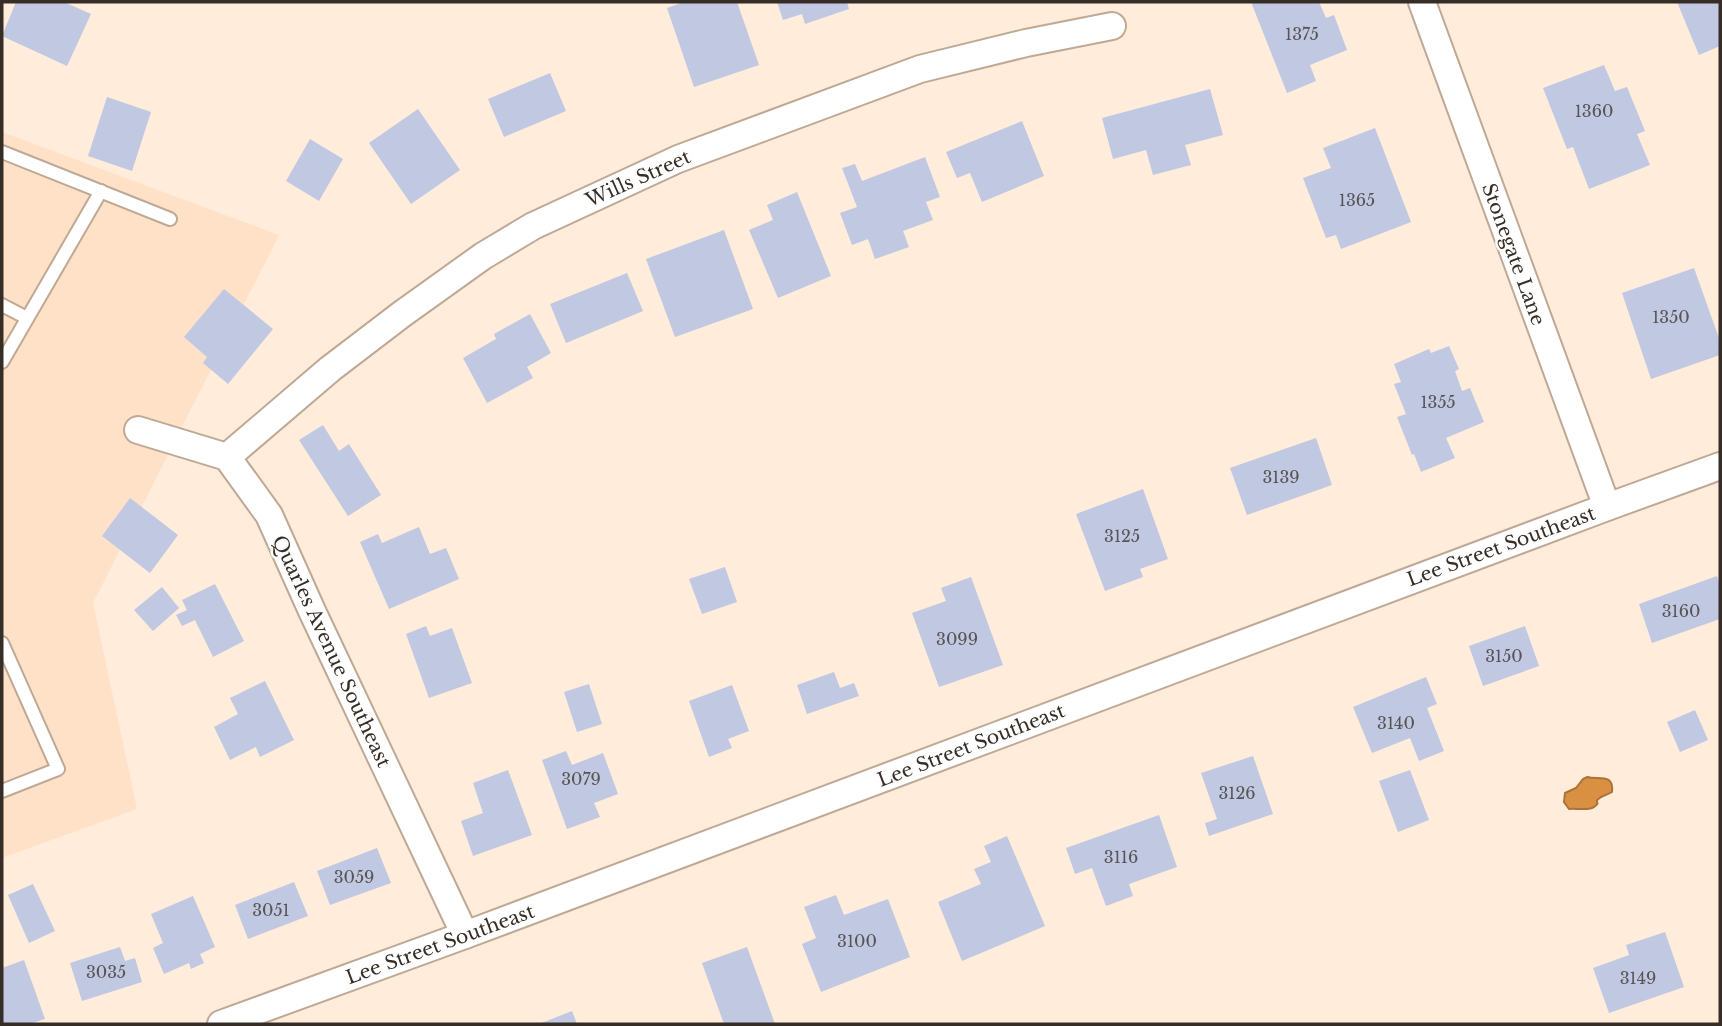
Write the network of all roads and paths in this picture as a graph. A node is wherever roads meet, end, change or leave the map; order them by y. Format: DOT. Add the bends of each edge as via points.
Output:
graph roads {
  1 [pos="1422,2"];
  2 [pos="1112,26"];
  3 [pos="2,152"];
  4 [pos="101,191"];
  5 [pos="170,219"];
  6 [pos="2,305"];
  7 [pos="27,318"];
  8 [pos="2,362"];
  9 [pos="138,430"];
  10 [pos="227,457"];
  11 [pos="1720,467"];
  12 [pos="1607,507"];
  13 [pos="2,643"];
  14 [pos="2,792"];
  15 [pos="465,935"];
  16 [pos="221,1024"];
  1 -- 12 [label="street, Stonegate Lane"];
  2 -- 10 [label="street, Wills Street" via="920,69 678,159 533,226 402,314"];
  3 -- 4 [label="lane"];
  4 -- 5 [label="lane"];
  4 -- 7 [label="lane"];
  6 -- 7 [label="lane"];
  7 -- 8 [label="lane"];
  9 -- 10 [label="street"];
  10 -- 15 [label="street, Quarles Avenue Southeast" via="270,516"];
  11 -- 12 [label="street, Lee Street Southeast"];
  12 -- 15 [label="street, Lee Street Southeast"];
  13 -- 14 [label="lane" via="58,769"];
  15 -- 16 [label="street, Lee Street Southeast"];
}
